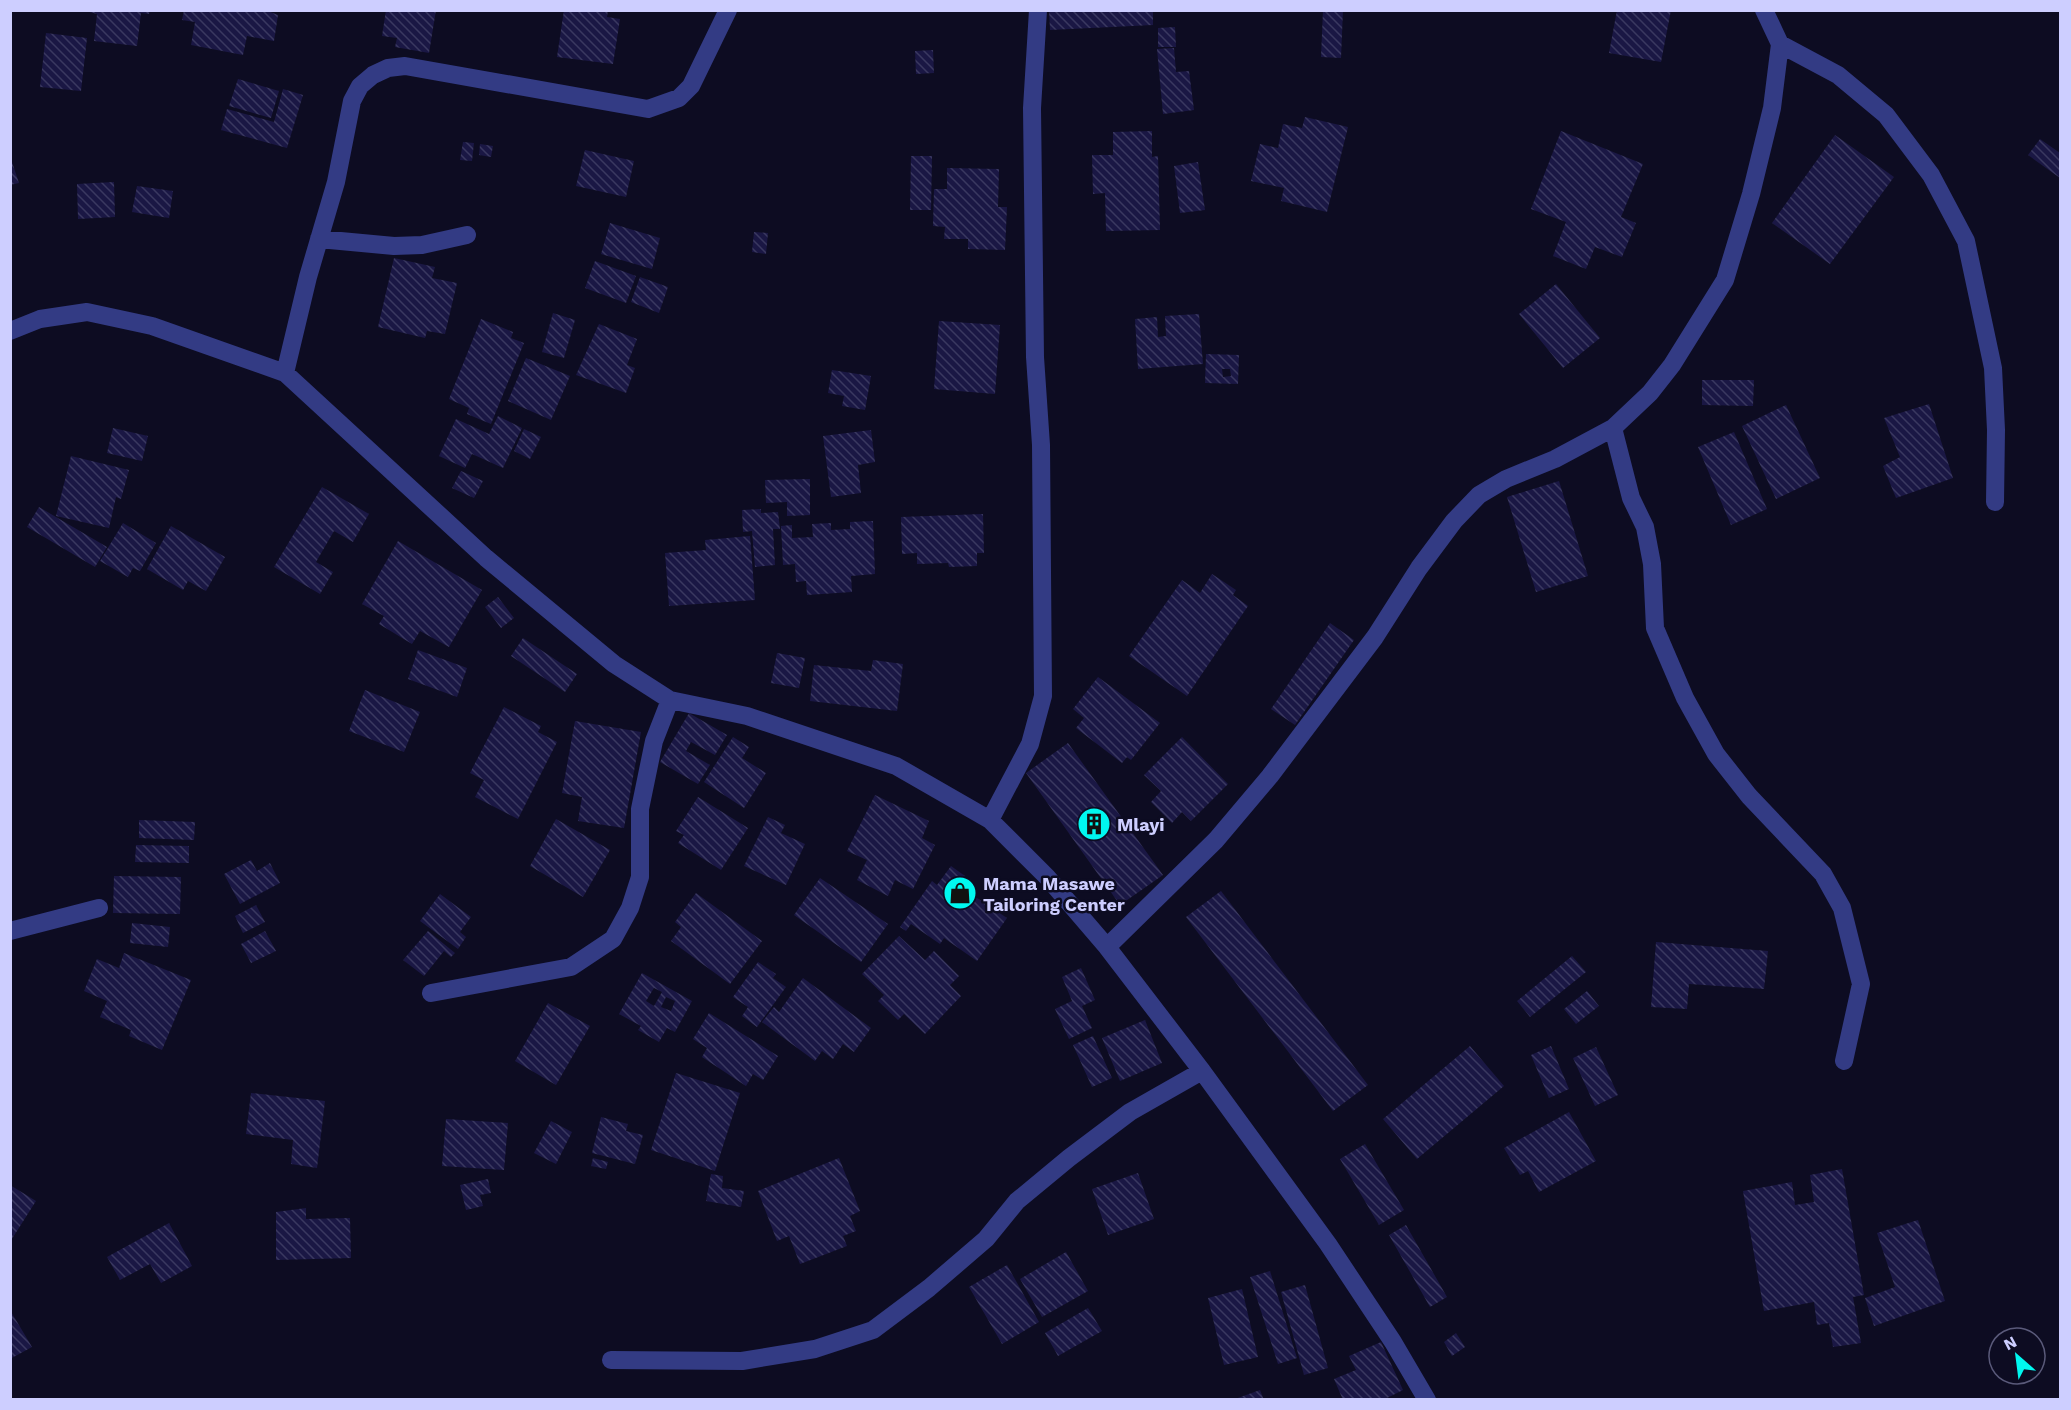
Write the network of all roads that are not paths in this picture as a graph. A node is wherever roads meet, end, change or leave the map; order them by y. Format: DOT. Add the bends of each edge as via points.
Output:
graph roads {
  1 [pos="728,10"];
  2 [pos="1038,10"];
  3 [pos="1764,10"];
  4 [pos="1780,44"];
  5 [pos="467,235"];
  6 [pos="318,240"];
  7 [pos="10,331"];
  8 [pos="285,373"];
  9 [pos="1613,428"];
  10 [pos="1995,502"];
  11 [pos="670,700"];
  12 [pos="990,820"];
  13 [pos="99,908"];
  14 [pos="10,932"];
  15 [pos="1107,946"];
  16 [pos="431,993"];
  17 [pos="1844,1061"];
  18 [pos="1202,1071"];
  19 [pos="611,1360"];
  20 [pos="1427,1400"];
  1 -- 6 [label="street" via="691,86 679,98 648,109 405,66 373,75 360,86 352,101 336,182"];
  2 -- 12 [label="street" via="1032,108 1043,696 1030,744"];
  3 -- 4 [label="street"];
  4 -- 9 [label="street" via="1772,108 1725,280 1672,365 1650,393"];
  4 -- 10 [label="street" via="1839,75 1886,115 1930,175 1966,241 1993,368"];
  5 -- 6 [label="street" via="422,245 394,246"];
  6 -- 8 [label="street"];
  7 -- 8 [label="street" via="40,319 87,312 123,317"];
  8 -- 11 [label="street" via="486,558 614,664"];
  9 -- 15 [label="street" via="1479,495 1419,568 1376,637 1270,776 1216,840"];
  9 -- 17 [label="street" via="1631,498 1645,527 1652,564 1655,628 1685,698 1716,754 1749,796 1823,874 1842,908 1861,984"];
  11 -- 12 [label="street" via="747,716 896,766"];
  11 -- 16 [label="street" via="654,741 640,809 640,877 630,908 613,939 571,967"];
  12 -- 15 [label="street"];
  13 -- 14 [label="street"];
  15 -- 18 [label="street"];
  18 -- 19 [label="street" via="1130,1112 1069,1158 1017,1202 986,1239 873,1330 815,1349 742,1361"];
  18 -- 20 [label="street" via="1328,1244"];
}
